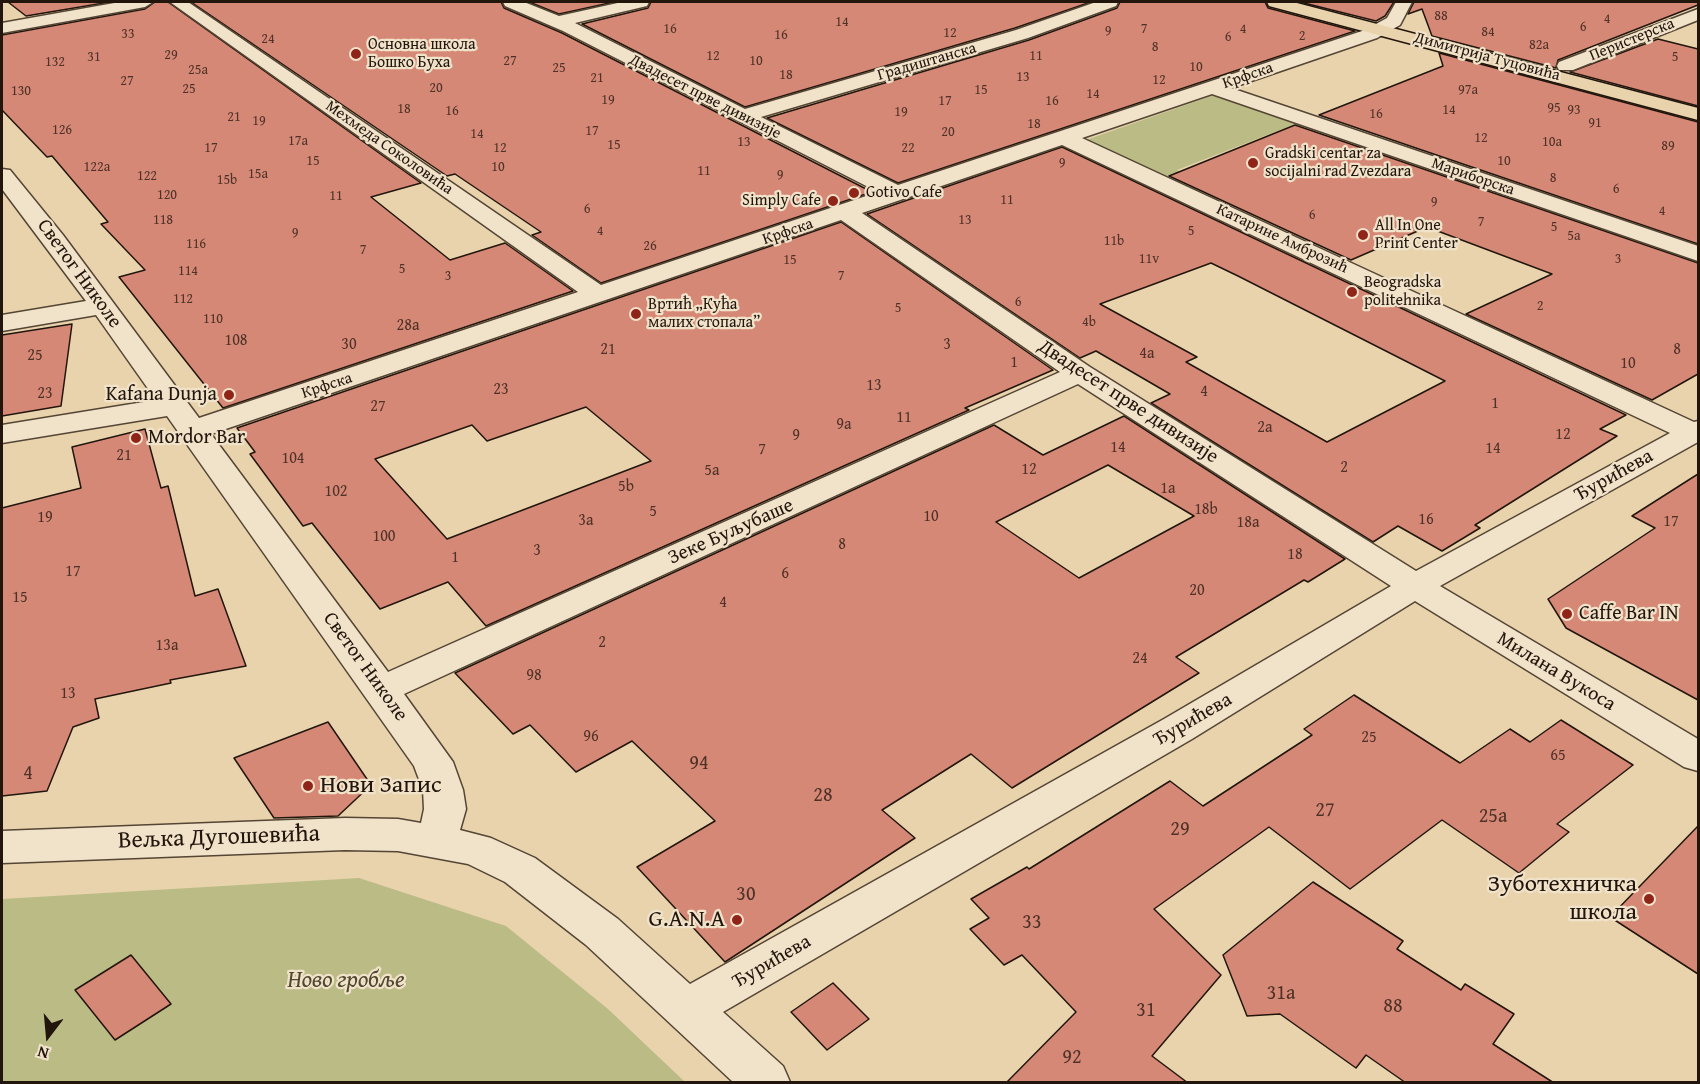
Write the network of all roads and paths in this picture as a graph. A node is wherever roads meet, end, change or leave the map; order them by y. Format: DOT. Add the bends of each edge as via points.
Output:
graph roads {
  1 [pos="145,2"];
  2 [pos="178,2"];
  3 [pos="511,2"];
  4 [pos="641,2"];
  5 [pos="1110,2"];
  6 [pos="1275,2"];
  7 [pos="1320,2"];
  8 [pos="1404,2"];
  9 [pos="1698,14"];
  10 [pos="558,22"];
  11 [pos="1387,25"];
  12 [pos="2,28"];
  13 [pos="1566,66"];
  14 [pos="1213,88"];
  15 [pos="1698,101"];
  16 [pos="1698,114"];
  17 [pos="742,116"];
  18 [pos="1065,138"];
  19 [pos="2,175"];
  20 [pos="898,194"];
  21 [pos="845,212"];
  22 [pos="1698,254"];
  23 [pos="599,296"];
  24 [pos="102,306"];
  25 [pos="2,323"];
  26 [pos="1080,373"];
  27 [pos="185,418"];
  28 [pos="1696,431"];
  29 [pos="2,435"];
  30 [pos="1415,586"];
  31 [pos="381,690"];
  32 [pos="1698,757"];
  33 [pos="437,840"];
  34 [pos="2,847"];
  35 [pos="687,1009"];
  36 [pos="766,1083"];
  1 -- 12 [label="street"];
  2 -- 23 [label="street, Мехмеда Соколовића"];
  3 -- 10 [label="street, Двадесет прве дивизије"];
  4 -- 10 [label="street"];
  5 -- 17 [label="street, Градиштанска" via="1022,34"];
  6 -- 11 [label="main road, Димитрија Туцовића"];
  7 -- 11 [label="main road, Димитрија Туцовића"];
  8 -- 11 [label="street"];
  9 -- 13 [label="street, Перистерска"];
  10 -- 17 [label="street, Двадесет прве дивизије"];
  11 -- 13 [label="main road, Димитрија Туцовића"];
  11 -- 14 [label="street, Крфска"];
  11 -- 16 [label="main road, Димитрија Туцовића"];
  13 -- 15 [label="main road, Димитрија Туцовића"];
  14 -- 18 [label="street, Крфска"];
  14 -- 22 [label="street, Мариборска"];
  17 -- 20 [label="street, Двадесет прве дивизије"];
  18 -- 20 [label="street, Крфска"];
  18 -- 28 [label="street, Катарине Амброзић"];
  19 -- 24 [label="street, Светог Николе"];
  20 -- 21 [label="street, Крфска"];
  21 -- 23 [label="street, Крфска"];
  21 -- 26 [label="street, Двадесет прве дивизије"];
  23 -- 27 [label="street, Крфска"];
  24 -- 25 [label="street"];
  24 -- 27 [label="street, Светог Николе"];
  26 -- 30 [label="street, Двадесет прве дивизије"];
  26 -- 31 [label="street, Зеке Буљубаше"];
  27 -- 29 [label="street, Крфска"];
  27 -- 31 [label="street, Светог Николе"];
  28 -- 30 [label="street, Ђурићева"];
  30 -- 32 [label="street, Милана Вукоса"];
  30 -- 35 [label="street, Ђурићева" via="1178,729"];
  31 -- 33 [label="street, Светог Николе" via="433,762 445,809"];
  33 -- 34 [label="street, Вељка Дугошевића" via="345,834"];
  33 -- 35 [label="street" via="476,849 520,870 602,932"];
  35 -- 36 [label="street"];
}
